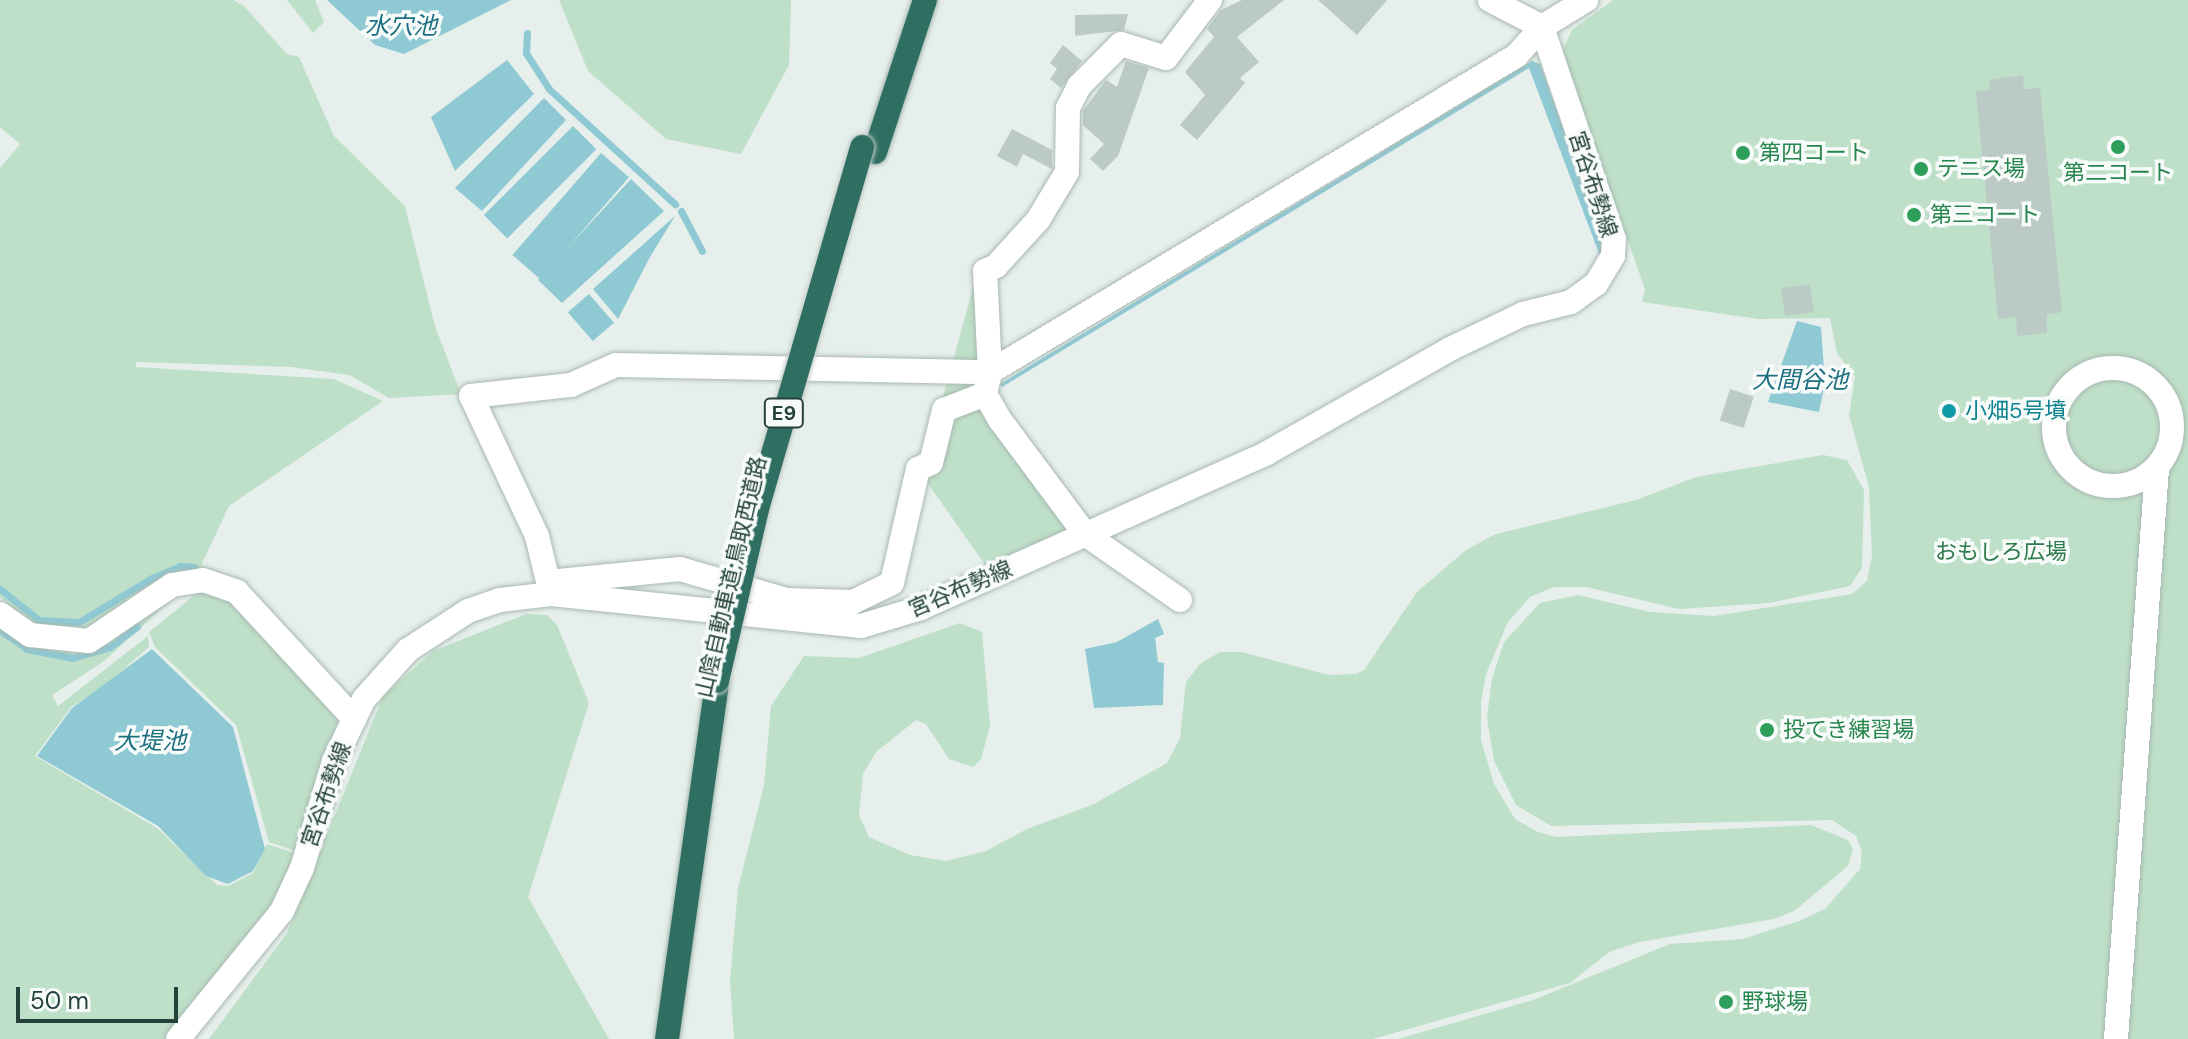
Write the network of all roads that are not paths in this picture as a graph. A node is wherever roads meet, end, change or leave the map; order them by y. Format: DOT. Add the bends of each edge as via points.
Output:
graph roads {
  1 [pos="910,0"];
  2 [pos="925,0"];
  3 [pos="1210,0"];
  4 [pos="1490,0"];
  5 [pos="1586,0"];
  6 [pos="1542,27"];
  7 [pos="868,150"];
  8 [pos="988,383"];
  9 [pos="2180,430"];
  10 [pos="2157,468"];
  11 [pos="1085,534"];
  12 [pos="550,588"];
  13 [pos="1180,600"];
  14 [pos="0,614"];
  15 [pos="724,682"];
  16 [pos="354,719"];
  17 [pos="178,1039"];
  18 [pos="667,1039"];
  19 [pos="683,1039"];
  20 [pos="2116,1039"];
  1 -- 7 [label="highway, 山陰自動車道;鳥取西道路 / E9"];
  2 -- 7 [label="highway, 山陰自動車道;鳥取西道路 / E9"];
  3 -- 8 [label="street" via="1166,58 1121,44 1071,97 1067,172 1038,220 996,266 985,271"];
  4 -- 6 [label="street"];
  5 -- 6 [label="street"];
  6 -- 8 [label="street" via="1516,56"];
  6 -- 11 [label="street, 宮谷布勢線" via="1614,239 1613,256 1596,284 1571,302 1523,314 1450,349 1267,453"];
  7 -- 15 [label="highway, 山陰自動車道;鳥取西道路 / E9"];
  8 -- 11 [label="street" via="1059,505"];
  8 -- 12 [label="street" via="944,410 931,463 918,469 892,583 853,602 787,600 680,569"];
  8 -- 12 [label="street" via="616,365 571,385 471,396 537,536"];
  9 -- 10 [label="street"];
  9 -- 10 [label="street" via="2151,380 2115,367 2077,379 2055,411 2058,451 2084,480 2123,486"];
  10 -- 20 [label="street"];
  11 -- 12 [label="street, 宮谷布勢線" via="921,608 861,626"];
  11 -- 13 [label="street"];
  12 -- 16 [label="street, 宮谷布勢線" via="500,600 437,630 378,679"];
  14 -- 16 [label="street" via="30,635 89,641 172,585 203,580 237,592"];
  15 -- 18 [label="highway, 山陰自動車道;鳥取西道路 / E9"];
  15 -- 19 [label="highway, 山陰自動車道;鳥取西道路 / E9"];
  16 -- 17 [label="street, 宮谷布勢線" via="282,911"];
}
